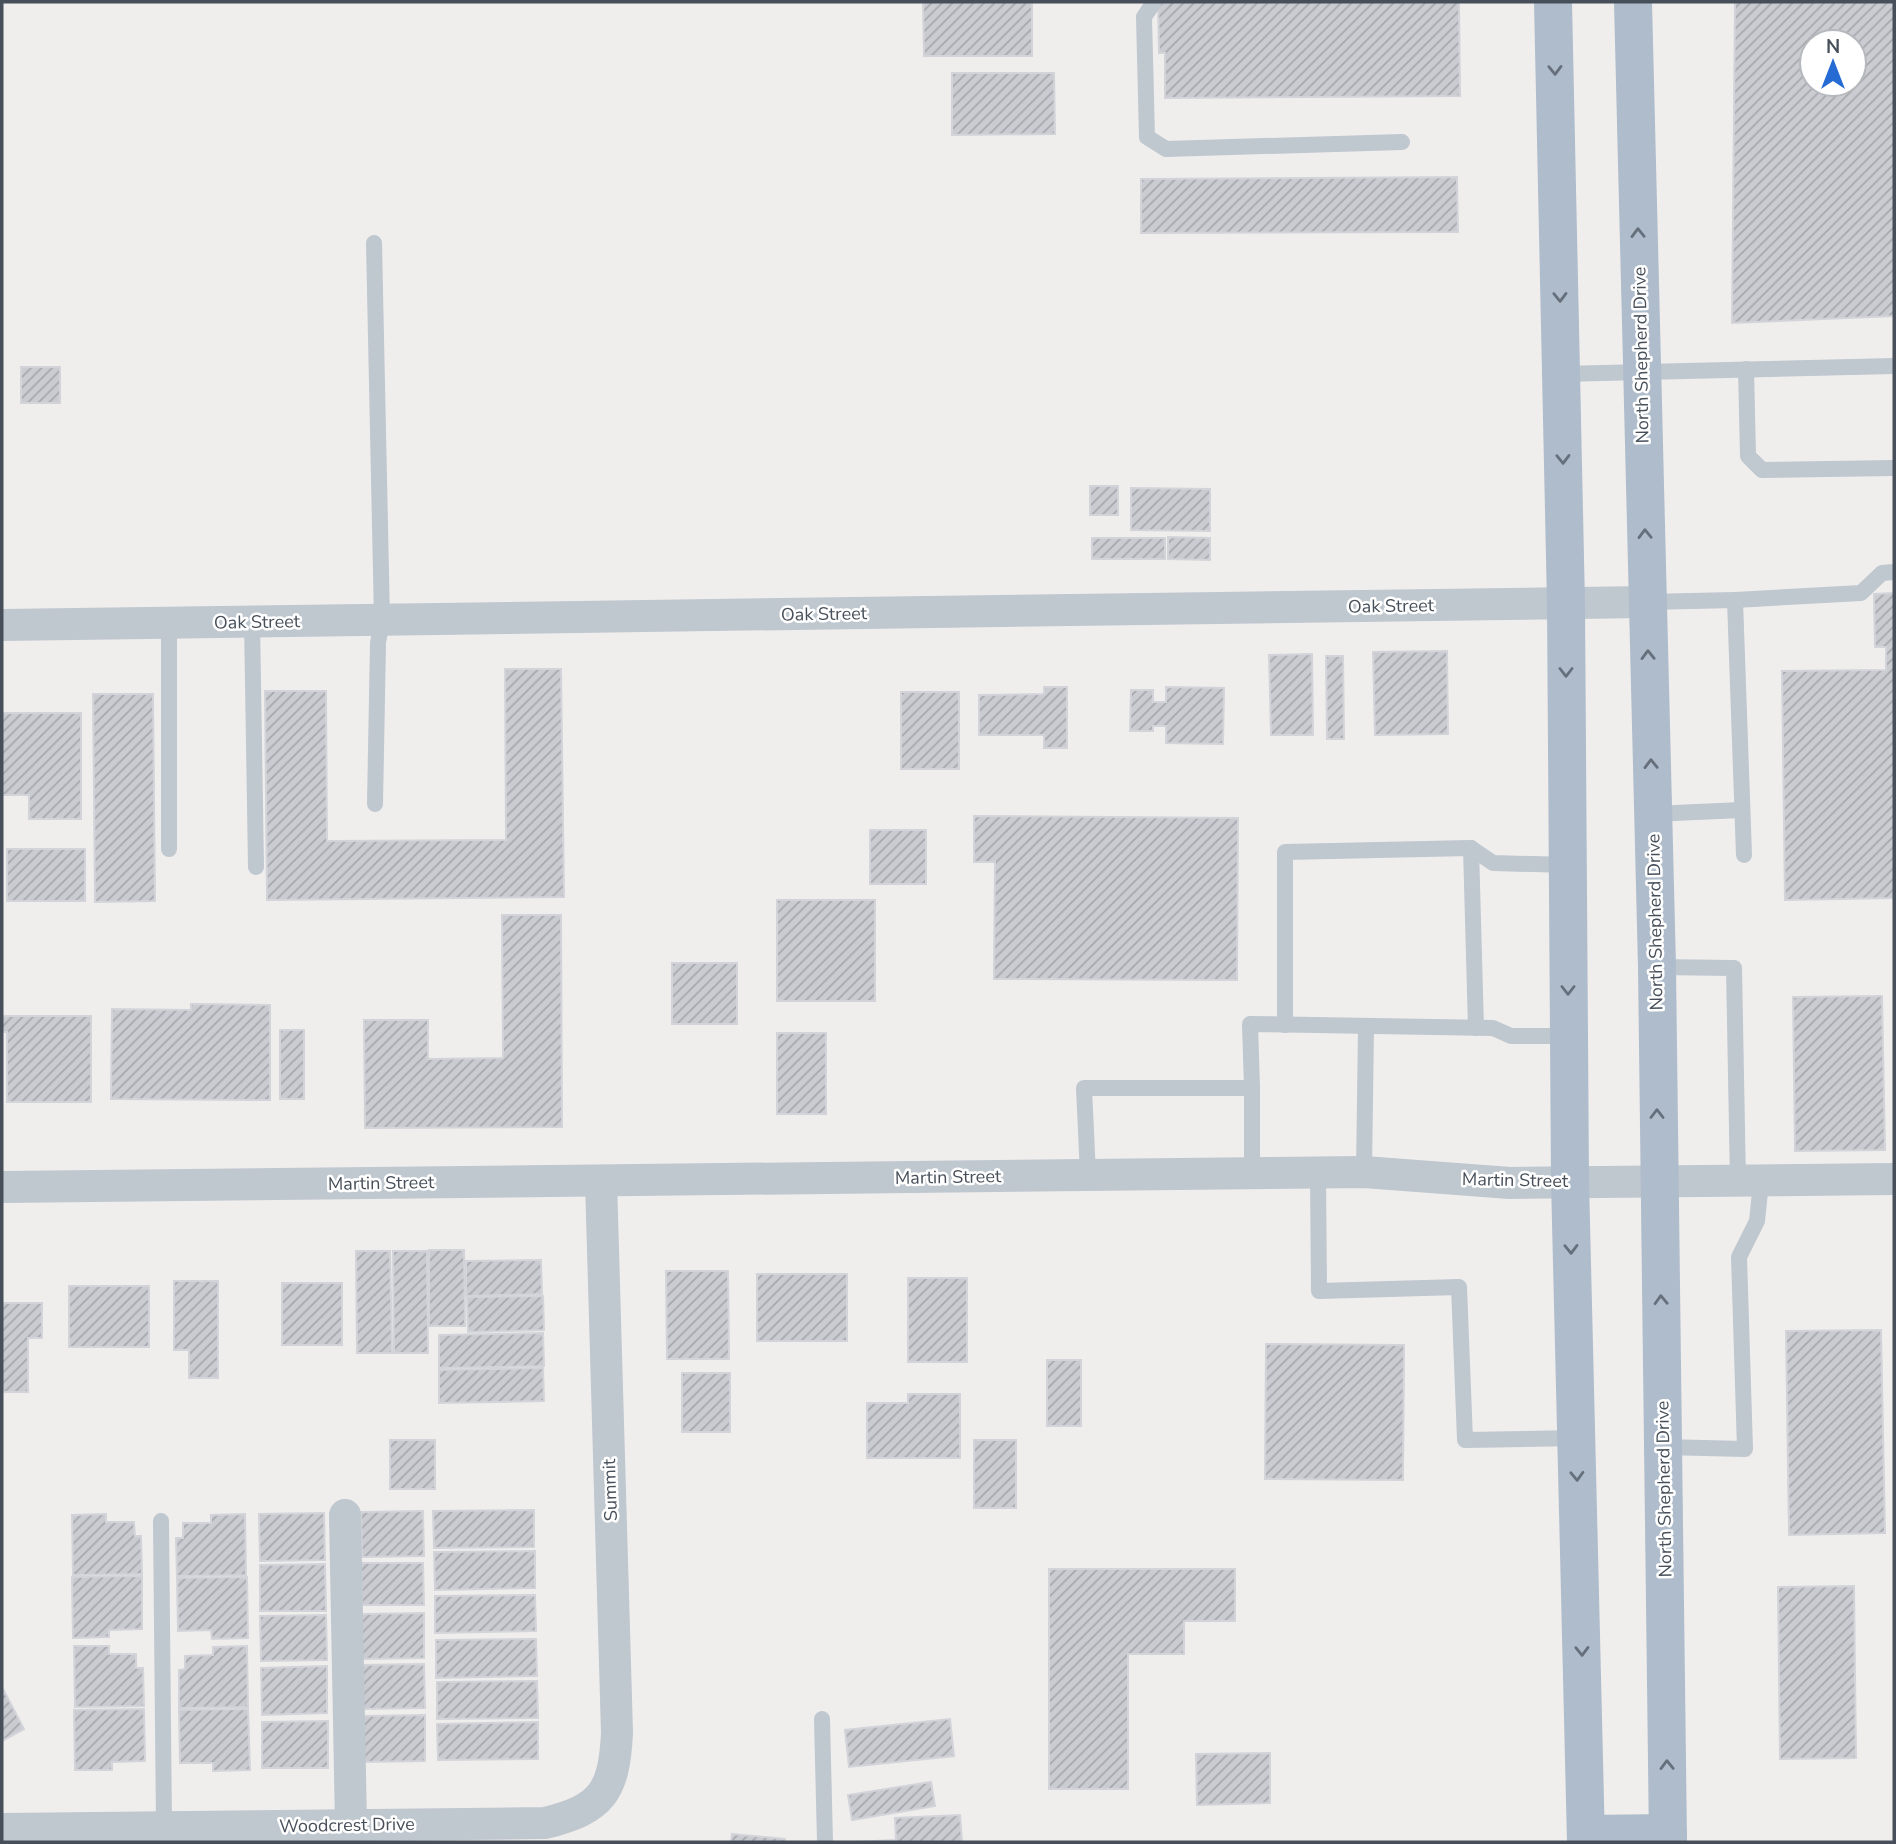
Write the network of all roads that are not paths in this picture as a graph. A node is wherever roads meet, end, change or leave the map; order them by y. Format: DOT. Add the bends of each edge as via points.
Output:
graph roads {
  1 [pos="1154,2"];
  2 [pos="1553,2"];
  3 [pos="1633,2"];
  4 [pos="1402,142"];
  5 [pos="374,243"];
  6 [pos="1894,366"];
  7 [pos="1746,369"];
  8 [pos="1642,372"];
  9 [pos="1561,374"];
  10 [pos="1894,468"];
  11 [pos="1894,572"];
  12 [pos="1735,600"];
  13 [pos="1647,602"];
  14 [pos="1566,604"];
  15 [pos="382,620"];
  16 [pos="252,621"];
  17 [pos="169,623"];
  18 [pos="2,625"];
  19 [pos="375,804"];
  20 [pos="1742,810"];
  21 [pos="1652,814"];
  22 [pos="1471,848"];
  23 [pos="169,849"];
  24 [pos="1744,855"];
  25 [pos="1568,865"];
  26 [pos="256,867"];
  27 [pos="1657,967"];
  28 [pos="1285,1025"];
  29 [pos="1366,1026"];
  30 [pos="1476,1028"];
  31 [pos="1568,1036"];
  32 [pos="1252,1088"];
  33 [pos="1364,1172"];
  34 [pos="1318,1173"];
  35 [pos="1252,1174"];
  36 [pos="1088,1175"];
  37 [pos="1894,1179"];
  38 [pos="601,1181"];
  39 [pos="1570,1181"];
  40 [pos="1657,1182"];
  41 [pos="1750,1182"];
  42 [pos="2,1186"];
  43 [pos="1576,1438"];
  44 [pos="1663,1447"];
  45 [pos="345,1515"];
  46 [pos="161,1521"];
  47 [pos="822,1719"];
  48 [pos="601,1796"];
  49 [pos="351,1825"];
  50 [pos="164,1827"];
  51 [pos="2,1829"];
  52 [pos="287,1834"];
  53 [pos="1586,1838"];
  54 [pos="1668,1838"];
  55 [pos="825,1842"];
  1 -- 4 [label="lane" via="1144,17 1147,137 1166,149"];
  2 -- 9 [label="main road, one-way"];
  8 -- 3 [label="main road, North Shepherd Drive, one-way"];
  5 -- 15 [label="lane"];
  6 -- 7 [label="lane"];
  7 -- 8 [label="lane"];
  7 -- 10 [label="lane" via="1748,456 1762,470"];
  8 -- 9 [label="lane"];
  13 -- 8 [label="main road, North Shepherd Drive, one-way"];
  9 -- 14 [label="main road, one-way"];
  11 -- 12 [label="lane" via="1882,573 1861,593"];
  12 -- 13 [label="lane"];
  12 -- 20 [label="lane"];
  13 -- 14 [label="street, Oak Street"];
  21 -- 13 [label="main road, North Shepherd Drive, one-way"];
  14 -- 15 [label="street, Oak Street"];
  14 -- 25 [label="main road, one-way"];
  15 -- 16 [label="street, Oak Street"];
  15 -- 19 [label="lane"];
  16 -- 17 [label="street, Oak Street"];
  16 -- 26 [label="lane"];
  17 -- 18 [label="street, Oak Street"];
  17 -- 23 [label="lane"];
  20 -- 21 [label="lane"];
  20 -- 24 [label="lane"];
  21 -- 27 [label="main road, North Shepherd Drive"];
  22 -- 25 [label="lane" via="1493,863"];
  22 -- 28 [label="lane" via="1285,852"];
  22 -- 30 [label="lane"];
  25 -- 31 [label="main road, one-way"];
  40 -- 27 [label="main road, North Shepherd Drive, one-way"];
  27 -- 41 [label="lane" via="1734,968"];
  28 -- 29 [label="lane"];
  28 -- 32 [label="lane" via="1250,1024"];
  29 -- 30 [label="lane"];
  29 -- 33 [label="lane"];
  30 -- 31 [label="lane" via="1493,1028 1511,1036"];
  31 -- 39 [label="main road"];
  32 -- 35 [label="lane"];
  32 -- 36 [label="lane" via="1084,1088"];
  33 -- 34 [label="street, Martin Street"];
  33 -- 39 [label="street, Martin Street" via="1510,1183"];
  34 -- 35 [label="street, Martin Street"];
  34 -- 43 [label="lane" via="1319,1291 1459,1287 1465,1440"];
  35 -- 36 [label="street, Martin Street"];
  36 -- 38 [label="street, Martin Street"];
  37 -- 41 [label="street, Martin Street"];
  38 -- 42 [label="street, Martin Street"];
  38 -- 48 [label="street, Summit" via="617,1733 616,1765"];
  39 -- 40 [label="street, Martin Street"];
  39 -- 43 [label="main road, one-way"];
  40 -- 41 [label="street, Martin Street"];
  44 -- 40 [label="main road, North Shepherd Drive, one-way"];
  41 -- 44 [label="lane" via="1757,1220 1739,1257 1745,1449"];
  43 -- 53 [label="main road, one-way"];
  54 -- 44 [label="main road, North Shepherd Drive, one-way"];
  45 -- 49 [label="street"];
  46 -- 50 [label="lane"];
  47 -- 55 [label="lane"];
  48 -- 49 [label="street, Woodcrest Drive" via="579,1815 545,1823"];
  49 -- 52 [label="street, Woodcrest Drive"];
  50 -- 51 [label="street, Woodcrest Drive"];
  50 -- 52 [label="street, Woodcrest Drive"];
  53 -- 54 [label="main road"];
}
